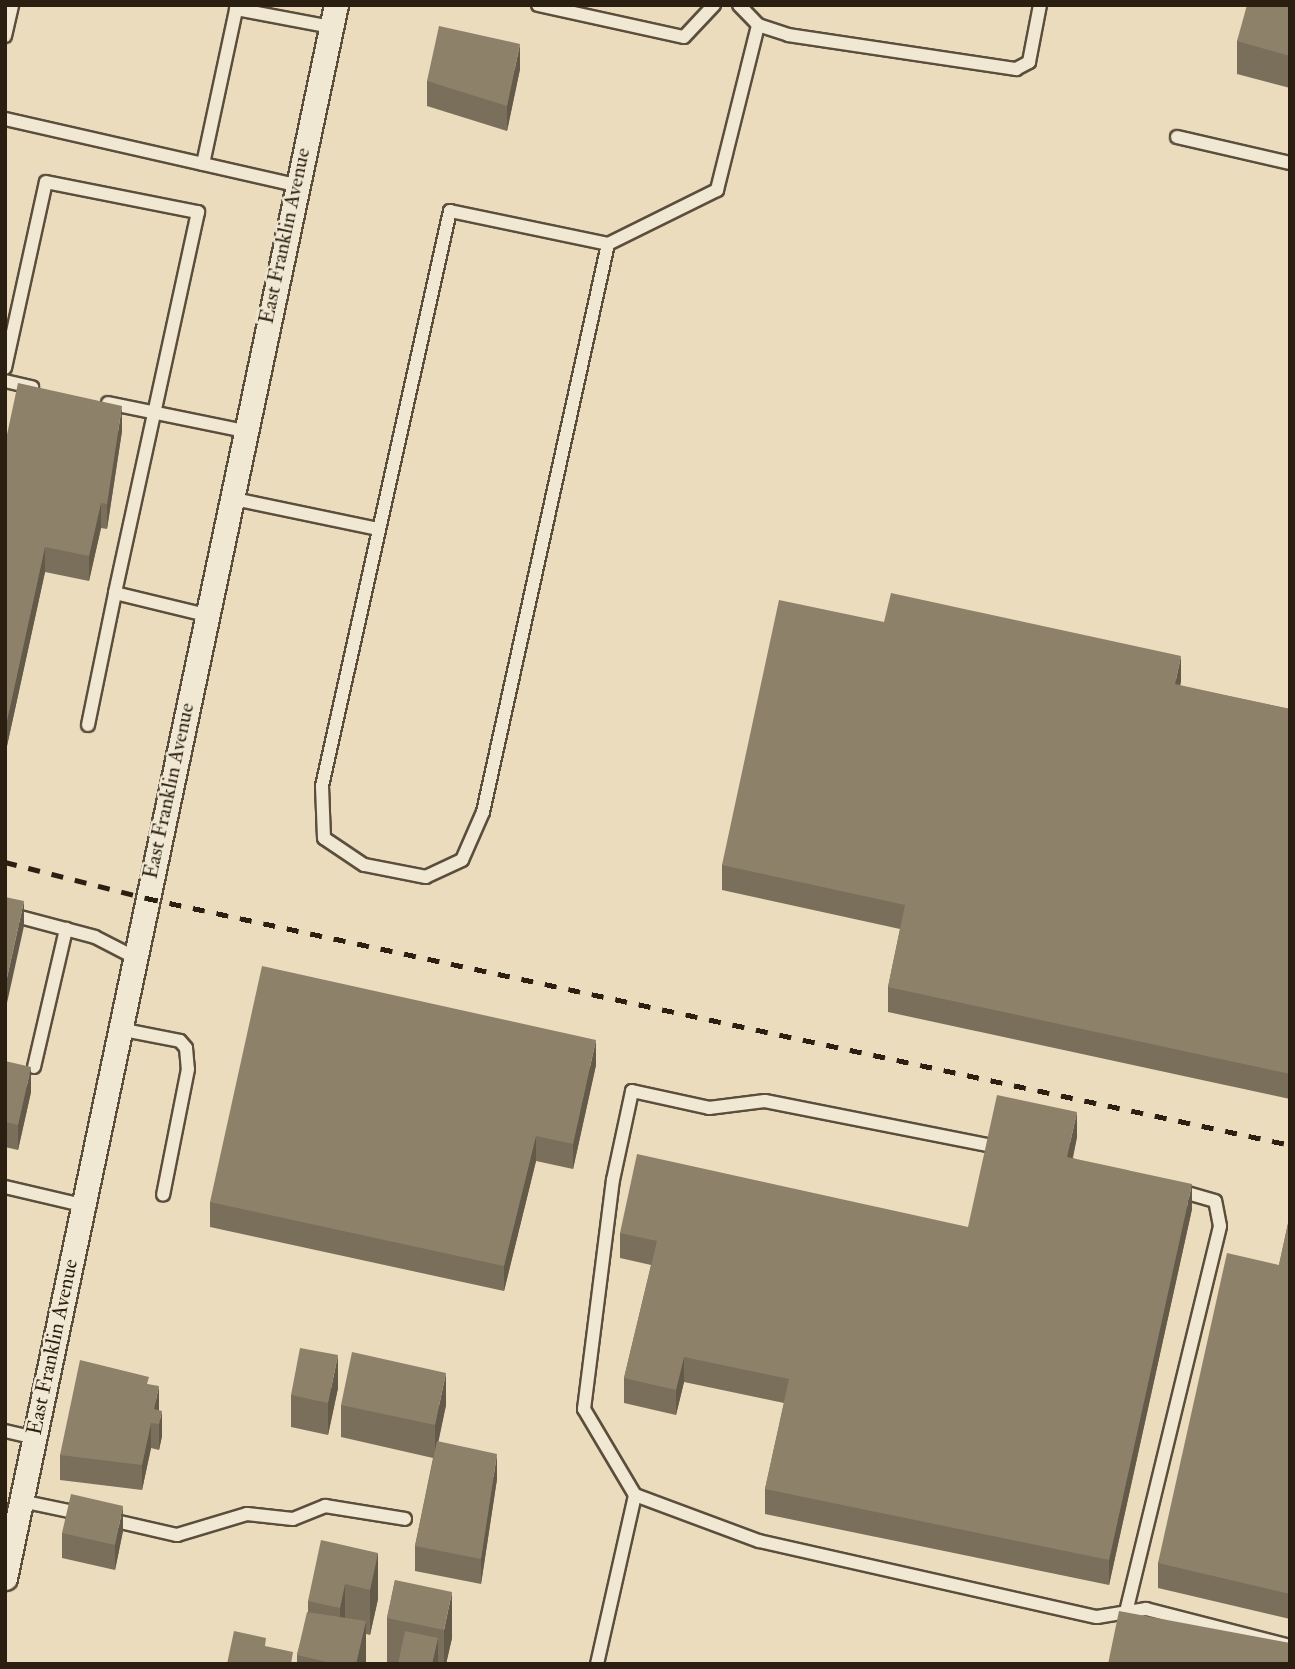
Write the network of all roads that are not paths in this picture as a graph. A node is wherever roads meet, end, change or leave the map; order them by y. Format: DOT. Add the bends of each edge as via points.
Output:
graph roads {
  1 [pos="12,5"];
  2 [pos="538,5"];
  3 [pos="714,5"];
  4 [pos="739,5"];
  5 [pos="1040,5"];
  6 [pos="236,7"];
  7 [pos="333,16"];
  8 [pos="758,25"];
  9 [pos="5,36"];
  10 [pos="5,120"];
  11 [pos="1177,137"];
  12 [pos="1290,163"];
  13 [pos="203,164"];
  14 [pos="296,185"];
  15 [pos="608,244"];
  16 [pos="5,368"];
  17 [pos="5,381"];
  18 [pos="52,391"];
  19 [pos="88,399"];
  20 [pos="153,413"];
  21 [pos="244,431"];
  22 [pos="230,498"];
  23 [pos="379,529"];
  24 [pos="115,593"];
  25 [pos="206,615"];
  26 [pos="88,725"];
  27 [pos="5,913"];
  28 [pos="66,929"];
  29 [pos="134,957"];
  30 [pos="119,1029"];
  31 [pos="34,1067"];
  32 [pos="992,1146"];
  33 [pos="5,1187"];
  34 [pos="1163,1187"];
  35 [pos="163,1195"];
  36 [pos="82,1205"];
  37 [pos="5,1431"];
  38 [pos="34,1438"];
  39 [pos="635,1495"];
  40 [pos="21,1500"];
  41 [pos="405,1519"];
  42 [pos="5,1578"];
  43 [pos="1126,1612"];
  44 [pos="1290,1646"];
  45 [pos="597,1664"];
  1 -- 9 [label="lane"];
  2 -- 3 [label="lane" via="684,37"];
  4 -- 8 [label="lane"];
  5 -- 8 [label="lane" via="1029,62 1016,69 788,35"];
  6 -- 7 [label="lane"];
  6 -- 13 [label="lane"];
  7 -- 14 [label="street, East Franklin Avenue"];
  8 -- 15 [label="lane" via="717,190"];
  10 -- 13 [label="lane"];
  11 -- 12 [label="lane"];
  13 -- 14 [label="lane"];
  14 -- 21 [label="street, East Franklin Avenue"];
  15 -- 23 [label="lane" via="450,211"];
  15 -- 23 [label="lane" via="483,812 462,860 426,877 364,865 324,838 322,786"];
  16 -- 20 [label="lane" via="46,182 198,212"];
  17 -- 18 [label="lane"];
  19 -- 20 [label="lane"];
  20 -- 21 [label="lane"];
  20 -- 24 [label="lane"];
  21 -- 22 [label="street, East Franklin Avenue"];
  22 -- 23 [label="lane"];
  22 -- 25 [label="street, East Franklin Avenue"];
  24 -- 25 [label="lane"];
  24 -- 26 [label="lane"];
  25 -- 29 [label="street, East Franklin Avenue"];
  27 -- 28 [label="lane"];
  28 -- 29 [label="lane"];
  28 -- 31 [label="lane"];
  29 -- 30 [label="street, East Franklin Avenue"];
  30 -- 35 [label="lane" via="180,1041 186,1048 188,1069"];
  30 -- 36 [label="street, East Franklin Avenue"];
  32 -- 39 [label="lane" via="765,1101 709,1108 632,1091 613,1180 584,1409"];
  33 -- 36 [label="lane"];
  34 -- 43 [label="lane" via="1215,1201 1220,1226"];
  36 -- 38 [label="street, East Franklin Avenue"];
  37 -- 38 [label="lane"];
  38 -- 40 [label="street, East Franklin Avenue"];
  39 -- 43 [label="lane" via="759,1541 1097,1617"];
  39 -- 45 [label="lane"];
  40 -- 41 [label="lane" via="177,1535 247,1514 293,1519 325,1506"];
  40 -- 42 [label="street, East Franklin Avenue"];
  43 -- 44 [label="lane" via="1146,1609"];
}
